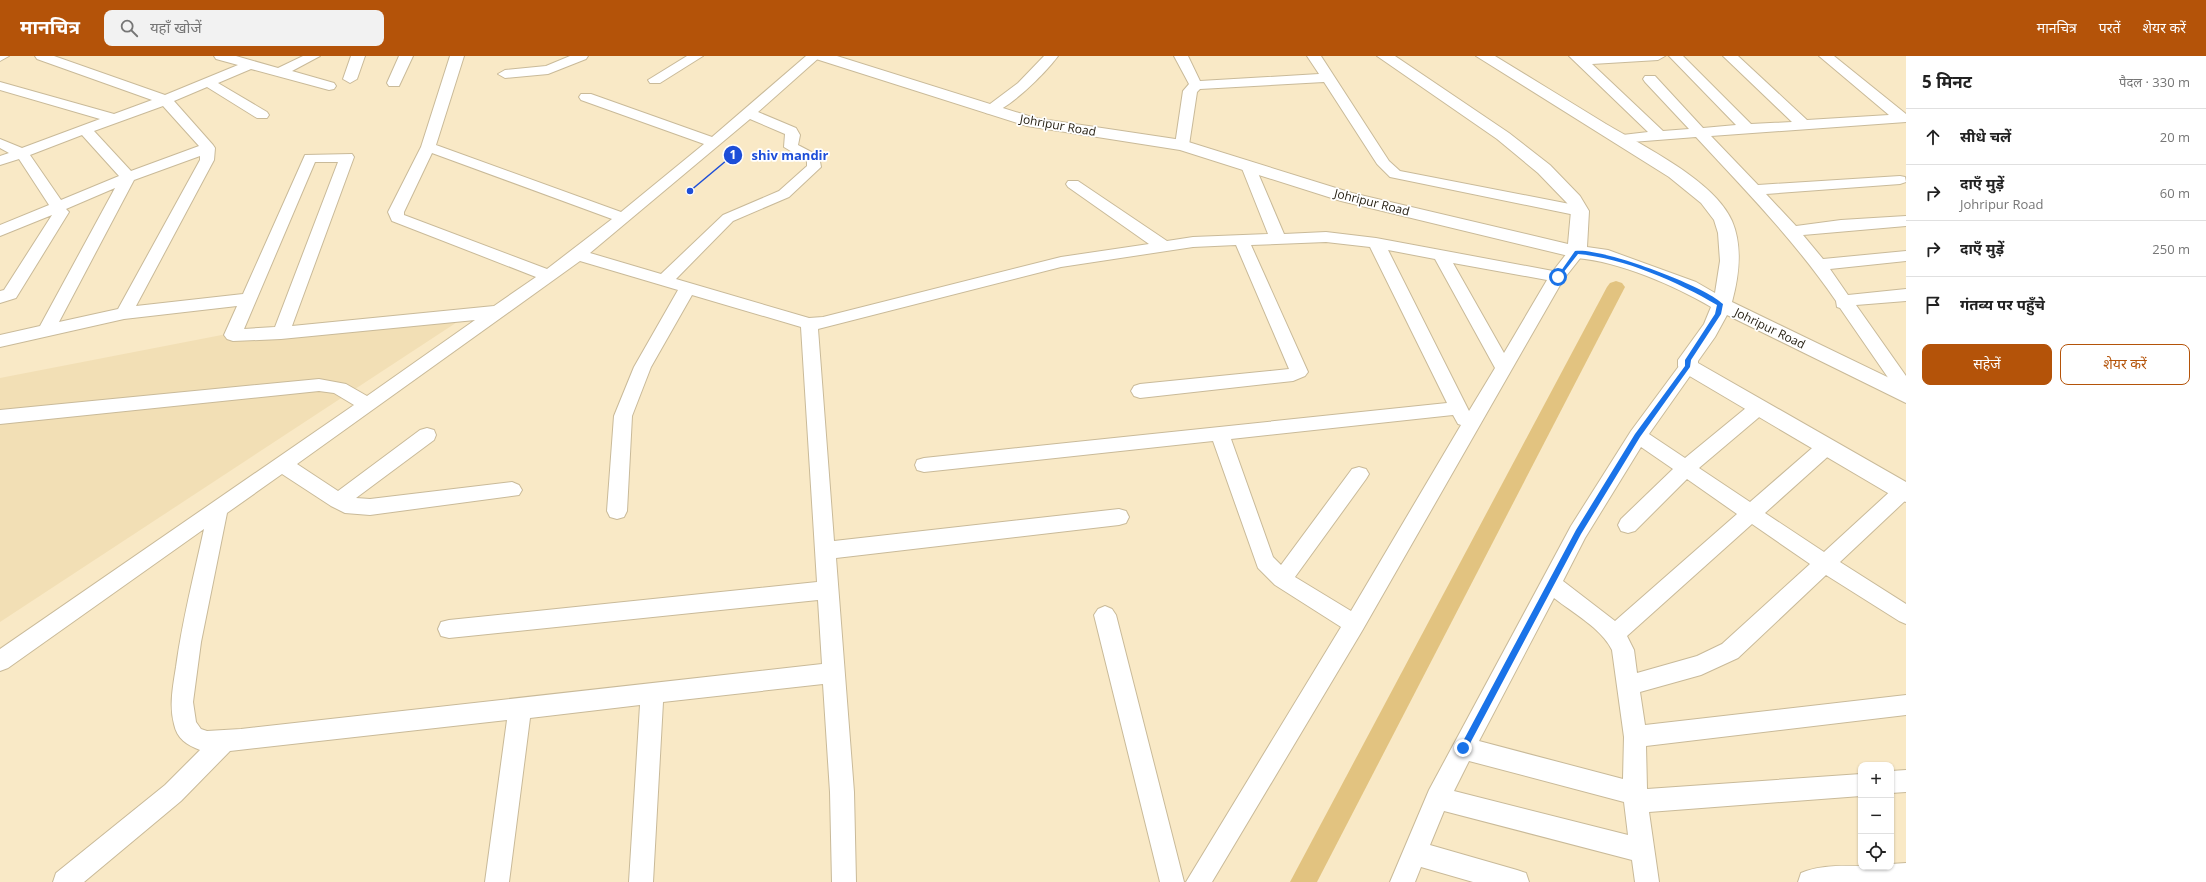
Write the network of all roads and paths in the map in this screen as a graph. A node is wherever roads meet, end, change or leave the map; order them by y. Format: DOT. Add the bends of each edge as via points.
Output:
graph roads {
  1 [pos="42,56"];
  2 [pos="221,56"];
  3 [pos="313,56"];
  4 [pos="358,56"];
  5 [pos="406,56"];
  6 [pos="456,56"];
  7 [pos="580,56"];
  8 [pos="696,56"];
  9 [pos="814,56"];
  10 [pos="1051,56"];
  11 [pos="1181,56"];
  12 [pos="1314,56"];
  13 [pos="1385,56"];
  14 [pos="1484,56"];
  15 [pos="1658,56"];
  16 [pos="1676,56"];
  17 [pos="1730,56"];
  18 [pos="1826,56"];
  19 [pos="832,57"];
  20 [pos="1578,58"];
  21 [pos="251,64"];
  22 [pos="278,72"];
  23 [pos="505,74"];
  24 [pos="1328,78"];
  25 [pos="350,79"];
  26 [pos="1650,79"];
  27 [pos="655,80"];
  28 [pos="208,82"];
  29 [pos="394,83"];
  30 [pos="1196,85"];
  31 [pos="0,86"];
  32 [pos="329,86"];
  33 [pos="586,97"];
  34 [pos="165,100"];
  35 [pos="991,110"];
  36 [pos="749,112"];
  37 [pos="262,115"];
  38 [pos="1904,118"];
  39 [pos="115,119"];
  40 [pos="1803,124"];
  41 [pos="1747,128"];
  42 [pos="85,130"];
  43 [pos="1700,132"];
  44 [pos="1659,135"];
  45 [pos="1619,140"];
  46 [pos="714,143"];
  47 [pos="0,144"];
  48 [pos="1182,145"];
  49 [pos="428,147"];
  50 [pos="208,148"];
  51 [pos="22,153"];
  52 [pos="0,161"];
  53 [pos="1248,166"];
  54 [pos="128,177"];
  55 [pos="1900,180"];
  56 [pos="1073,184"];
  57 [pos="1753,190"];
  58 [pos="57,206"];
  59 [pos="1580,211"];
  60 [pos="623,218"];
  61 [pos="1906,221"];
  62 [pos="0,230"];
  63 [pos="1792,231"];
  64 [pos="1278,238"];
  65 [pos="1242,240"];
  66 [pos="1376,243"];
  67 [pos="1162,245"];
  68 [pos="1577,252"];
  69 [pos="578,255"];
  70 [pos="1441,255"];
  71 [pos="1906,256"];
  72 [pos="1819,265"];
  73 [pos="548,276"];
  74 [pos="1558,277"];
  75 [pos="664,281"];
  76 [pos="687,289"];
  77 [pos="1906,295"];
  78 [pos="0,297"];
  79 [pos="249,299"];
  80 [pos="1843,303"];
  81 [pos="498,312"];
  82 [pos="124,313"];
  83 [pos="1717,313"];
  84 [pos="809,324"];
  85 [pos="46,331"];
  86 [pos="281,333"];
  87 [pos="0,341"];
  88 [pos="1688,366"];
  89 [pos="1504,369"];
  90 [pos="1906,390"];
  91 [pos="1140,391"];
  92 [pos="1906,395"];
  93 [pos="368,405"];
  94 [pos="1459,408"];
  95 [pos="1758,408"];
  96 [pos="0,417"];
  97 [pos="1469,429"];
  98 [pos="1220,434"];
  99 [pos="427,435"];
  100 [pos="1638,436"];
  101 [pos="1826,447"];
  102 [pos="282,464"];
  103 [pos="924,465"];
  104 [pos="1685,469"];
  105 [pos="1359,474"];
  106 [pos="512,490"];
  107 [pos="1905,491"];
  108 [pos="338,501"];
  109 [pos="218,509"];
  110 [pos="617,511"];
  111 [pos="1751,513"];
  112 [pos="1119,517"];
  113 [pos="1628,525"];
  114 [pos="824,551"];
  115 [pos="1824,563"];
  116 [pos="1282,579"];
  117 [pos="1551,584"];
  118 [pos="826,590"];
  119 [pos="1905,612"];
  120 [pos="1105,615"];
  121 [pos="1354,624"];
  122 [pos="449,629"];
  123 [pos="1615,634"];
  124 [pos="0,661"];
  125 [pos="833,673"];
  126 [pos="1628,685"];
  127 [pos="652,694"];
  128 [pos="1906,705"];
  129 [pos="520,709"];
  130 [pos="1635,737"];
  131 [pos="224,741"];
  132 [pos="1463,748"];
  133 [pos="1906,781"];
  134 [pos="1894,782"];
  135 [pos="1858,785"];
  136 [pos="1635,797"];
  137 [pos="1437,798"];
  138 [pos="1641,850"];
  139 [pos="1415,853"];
  140 [pos="1906,875"];
  141 [pos="65,882"];
  142 [pos="497,882"];
  143 [pos="641,882"];
  144 [pos="844,882"];
  145 [pos="1172,882"];
  146 [pos="1198,882"];
  147 [pos="1402,882"];
  148 [pos="1517,882"];
  149 [pos="1647,882"];
  150 [pos="1810,882"];
  1 -- 34 [label="street"];
  2 -- 21 [label="street"];
  3 -- 22 [label="street"];
  4 -- 25 [label="street"];
  5 -- 29 [label="street"];
  6 -- 49 [label="street"];
  7 -- 23 [label="street" via="548,70"];
  8 -- 27 [label="street"];
  9 -- 36 [label="street"];
  10 -- 35 [label="street" via="1023,86"];
  11 -- 30 [label="street"];
  12 -- 24 [label="street"];
  13 -- 59 [label="street" via="1524,152 1574,200"];
  14 -- 45 [label="street"];
  15 -- 20 [label="street"];
  16 -- 41 [label="street"];
  17 -- 40 [label="street"];
  18 -- 38 [label="street"];
  19 -- 35 [label="street, Johripur Road"];
  20 -- 44 [label="street"];
  21 -- 22 [label="street"];
  21 -- 28 [label="street"];
  22 -- 32 [label="street"];
  24 -- 30 [label="street"];
  24 -- 59 [label="street" via="1384,164 1395,174"];
  26 -- 43 [label="street"];
  28 -- 34 [label="street"];
  28 -- 37 [label="street"];
  30 -- 48 [label="street" via="1190,91"];
  31 -- 39 [label="street"];
  33 -- 46 [label="street"];
  34 -- 39 [label="street"];
  34 -- 50 [label="street"];
  35 -- 48 [label="street, Johripur Road" via="1032,123"];
  36 -- 46 [label="street"];
  36 -- 75 [label="street" via="791,131 791,147 814,159 814,166 784,194 728,218"];
  38 -- 40 [label="street"];
  39 -- 42 [label="street"];
  40 -- 41 [label="street"];
  41 -- 43 [label="street"];
  42 -- 51 [label="street"];
  42 -- 54 [label="street"];
  43 -- 44 [label="street"];
  43 -- 57 [label="street"];
  44 -- 45 [label="street"];
  45 -- 83 [label="street" via="1675,173 1716,210 1726,229 1728,247 1727,288"];
  46 -- 60 [label="street"];
  47 -- 51 [label="street"];
  48 -- 53 [label="street, Johripur Road"];
  49 -- 60 [label="street"];
  49 -- 73 [label="street" via="396,212 397,218"];
  50 -- 54 [label="street"];
  50 -- 82 [label="street" via="207,160"];
  51 -- 52 [label="street"];
  51 -- 58 [label="street"];
  53 -- 64 [label="street"];
  53 -- 68 [label="street, Johripur Road" via="1347,197"];
  54 -- 58 [label="street"];
  54 -- 85 [label="street"];
  55 -- 57 [label="street"];
  56 -- 67 [label="street"];
  57 -- 63 [label="street"];
  58 -- 62 [label="street"];
  58 -- 78 [label="street" via="61,212 10,294"];
  59 -- 68 [label="street"];
  60 -- 69 [label="street"];
  61 -- 63 [label="street"];
  63 -- 72 [label="street"];
  64 -- 65 [label="street"];
  64 -- 66 [label="street" via="1326,237"];
  65 -- 67 [label="street"];
  65 -- 91 [label="street" via="1299,372 1293,375"];
  66 -- 70 [label="street"];
  66 -- 94 [label="street"];
  67 -- 84 [label="street" via="1061,262 830,321"];
  68 -- 74 [label="street"];
  68 -- 83 [label="street, Johripur Road" via="1687,293"];
  69 -- 73 [label="street"];
  69 -- 75 [label="street"];
  70 -- 74 [label="street"];
  70 -- 89 [label="street"];
  71 -- 72 [label="street"];
  72 -- 80 [label="street"];
  73 -- 81 [label="street"];
  74 -- 89 [label="street"];
  75 -- 76 [label="street"];
  76 -- 84 [label="street"];
  76 -- 110 [label="street" via="657,339 625,407"];
  77 -- 80 [label="street" via="1850,300"];
  79 -- 82 [label="street"];
  79 -- 86 [label="street" via="233,335"];
  79 -- 86 [label="street" via="310,158 347,157"];
  80 -- 90 [label="street"];
  81 -- 86 [label="street"];
  81 -- 93 [label="street"];
  82 -- 85 [label="street"];
  83 -- 88 [label="street" via="1688,360"];
  83 -- 92 [label="street, Johripur Road"];
  84 -- 114 [label="street"];
  85 -- 87 [label="street"];
  88 -- 95 [label="street"];
  88 -- 100 [label="street"];
  89 -- 97 [label="street"];
  93 -- 96 [label="street" via="344,388 336,385 319,385"];
  93 -- 102 [label="street"];
  94 -- 97 [label="street"];
  94 -- 98 [label="street"];
  95 -- 101 [label="street"];
  95 -- 104 [label="street"];
  97 -- 121 [label="street"];
  98 -- 103 [label="street"];
  98 -- 116 [label="street" via="1261,552 1272,571"];
  99 -- 108 [label="street"];
  100 -- 104 [label="street"];
  100 -- 117 [label="street" via="1578,532"];
  101 -- 107 [label="street"];
  101 -- 111 [label="street"];
  102 -- 108 [label="street"];
  102 -- 109 [label="street"];
  104 -- 111 [label="street"];
  104 -- 113 [label="street"];
  105 -- 116 [label="street"];
  106 -- 108 [label="street" via="370,507 354,507"];
  107 -- 115 [label="street"];
  109 -- 124 [label="street"];
  109 -- 131 [label="street" via="190,642 182,702 185,725 193,737 207,742"];
  111 -- 115 [label="street"];
  111 -- 123 [label="street"];
  112 -- 114 [label="street"];
  114 -- 118 [label="street"];
  115 -- 119 [label="street"];
  115 -- 126 [label="street" via="1730,651 1700,665"];
  116 -- 121 [label="street"];
  117 -- 123 [label="street"];
  117 -- 132 [label="street"];
  118 -- 122 [label="street"];
  118 -- 125 [label="street"];
  120 -- 145 [label="street"];
  121 -- 146 [label="street"];
  123 -- 126 [label="street" via="1623,650"];
  125 -- 127 [label="street"];
  125 -- 144 [label="street" via="842,792"];
  126 -- 130 [label="street"];
  127 -- 129 [label="street"];
  127 -- 143 [label="street"];
  128 -- 130 [label="street"];
  129 -- 131 [label="street"];
  129 -- 142 [label="street"];
  130 -- 136 [label="street"];
  131 -- 141 [label="street" via="173,793"];
  132 -- 136 [label="street"];
  132 -- 137 [label="street"];
  133 -- 134 [label="street"];
  135 -- 136 [label="street"];
  136 -- 138 [label="street"];
  137 -- 138 [label="street"];
  137 -- 139 [label="street"];
  138 -- 149 [label="street"];
  139 -- 147 [label="street"];
  139 -- 148 [label="street"];
  140 -- 150 [label="street"];
}
